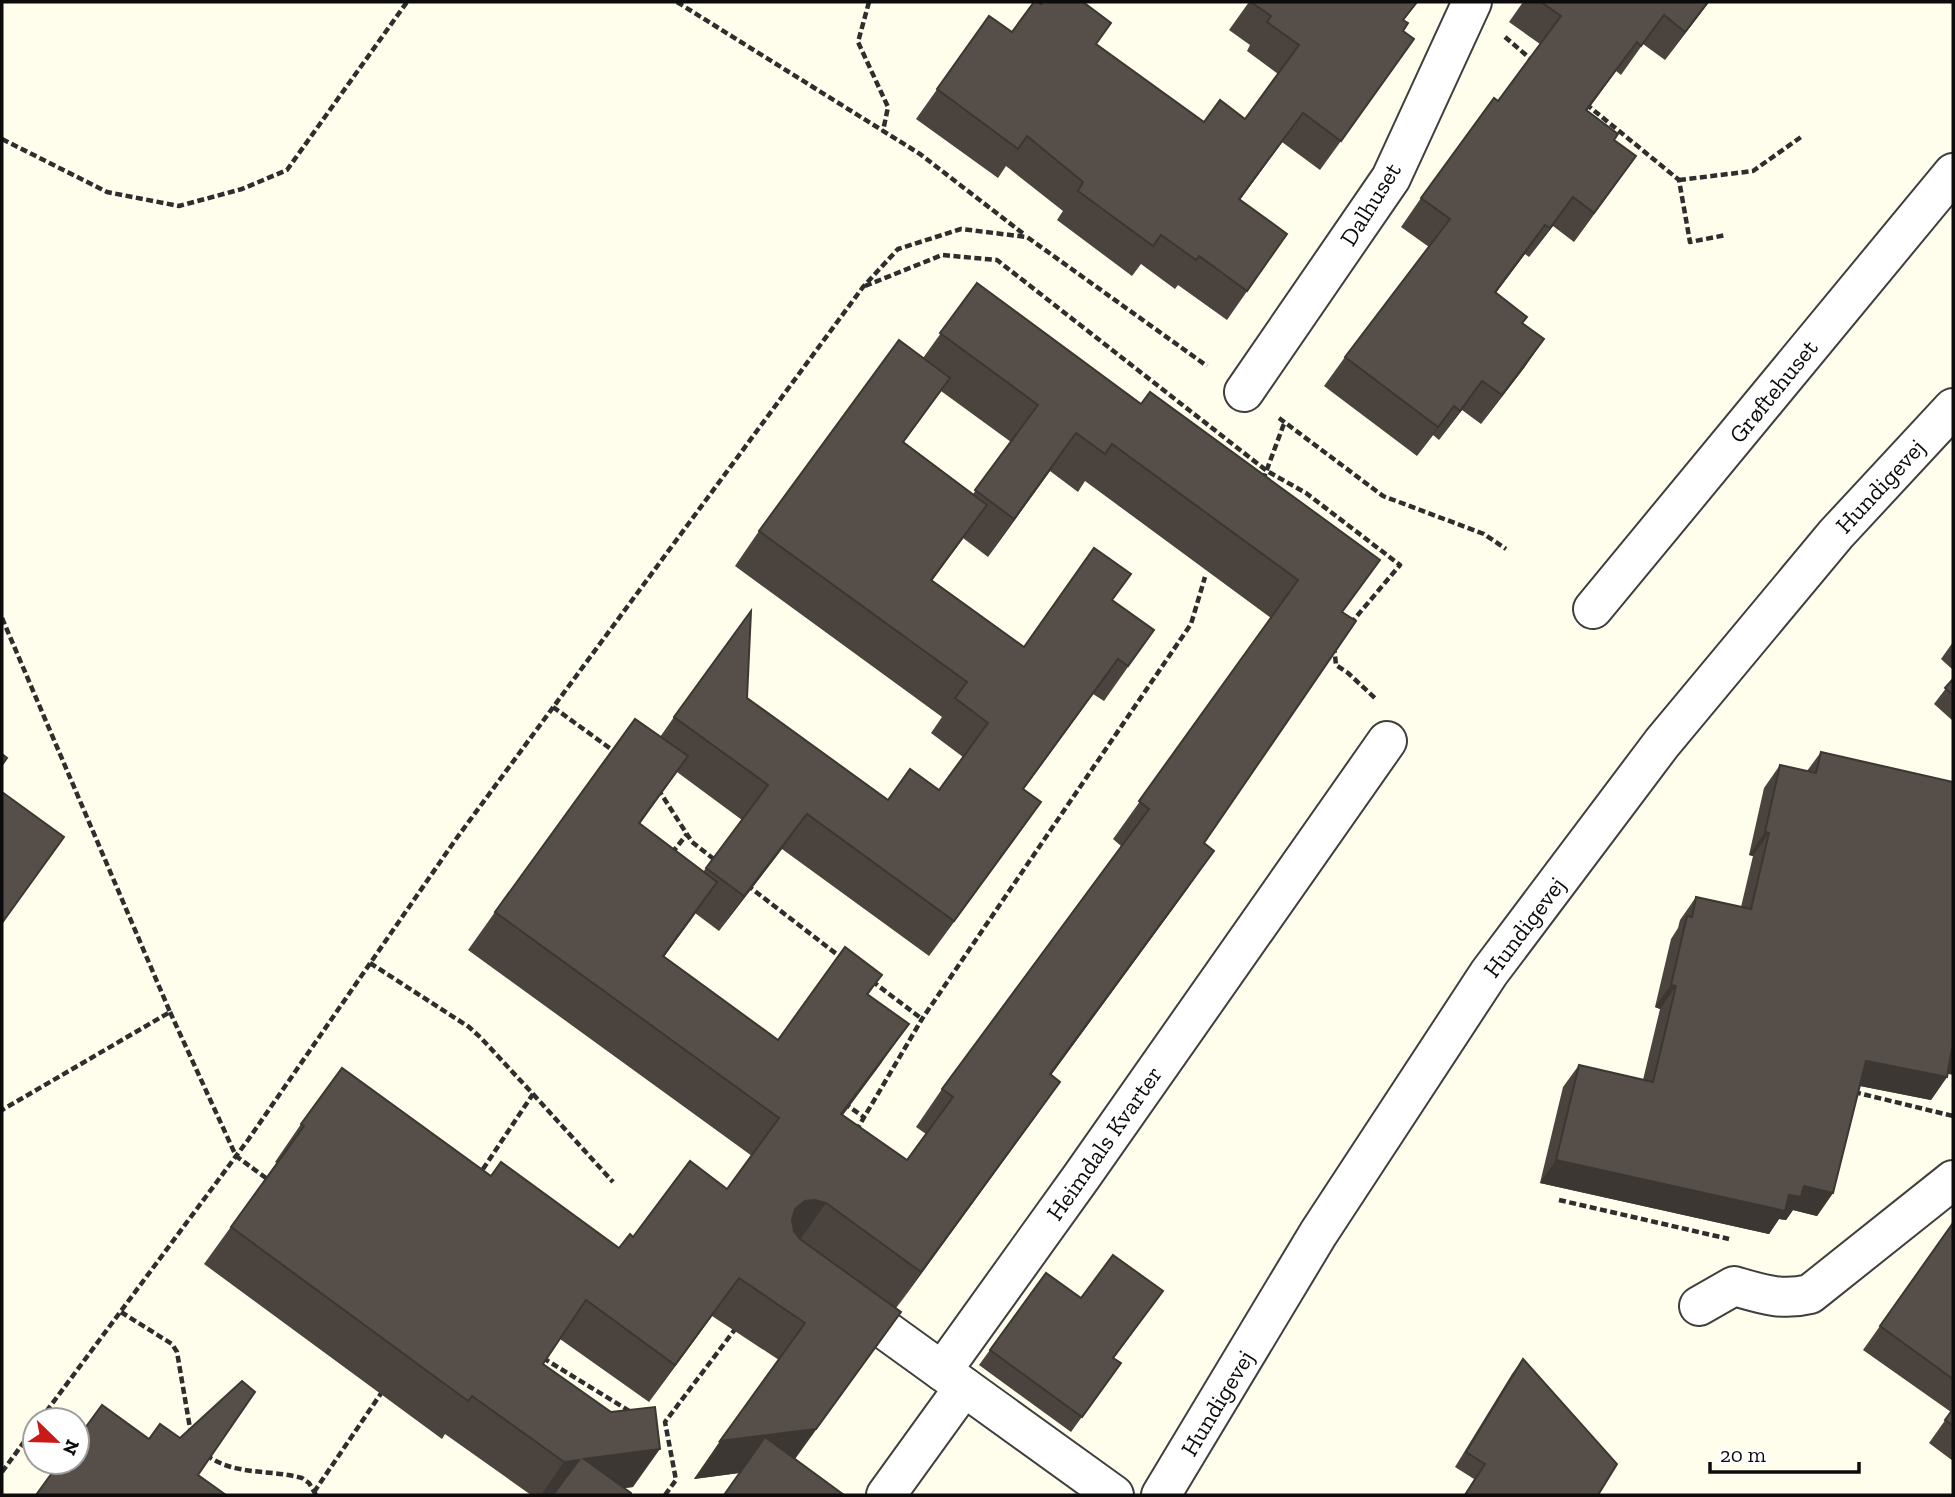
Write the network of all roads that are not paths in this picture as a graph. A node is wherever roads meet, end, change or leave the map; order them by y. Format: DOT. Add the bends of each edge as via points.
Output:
graph roads {
  1 [pos="1471,5"];
  2 [pos="1953,173"];
  3 [pos="1244,392"];
  4 [pos="1953,408"];
  5 [pos="1593,609"];
  6 [pos="1387,741"];
  7 [pos="1953,1180"];
  8 [pos="820,1283"];
  9 [pos="1699,1306"];
  10 [pos="953,1379"];
  11 [pos="886,1495"];
  12 [pos="1114,1495"];
  13 [pos="1161,1495"];
  1 -- 3 [label="street, Dalhuset" via="1391,178"];
  2 -- 5 [label="street, Grøftehuset"];
  4 -- 13 [label="street, Hundigevej" via="1836,534 1662,743 1489,973 1318,1234"];
  6 -- 10 [label="street, Heimdals Kvarter" via="1082,1175"];
  7 -- 9 [label="street" via="1810,1294 1774,1297 1734,1286"];
  8 -- 10 [label="street"];
  10 -- 11 [label="street, Heimdals Kvarter"];
  10 -- 12 [label="street"];
}
